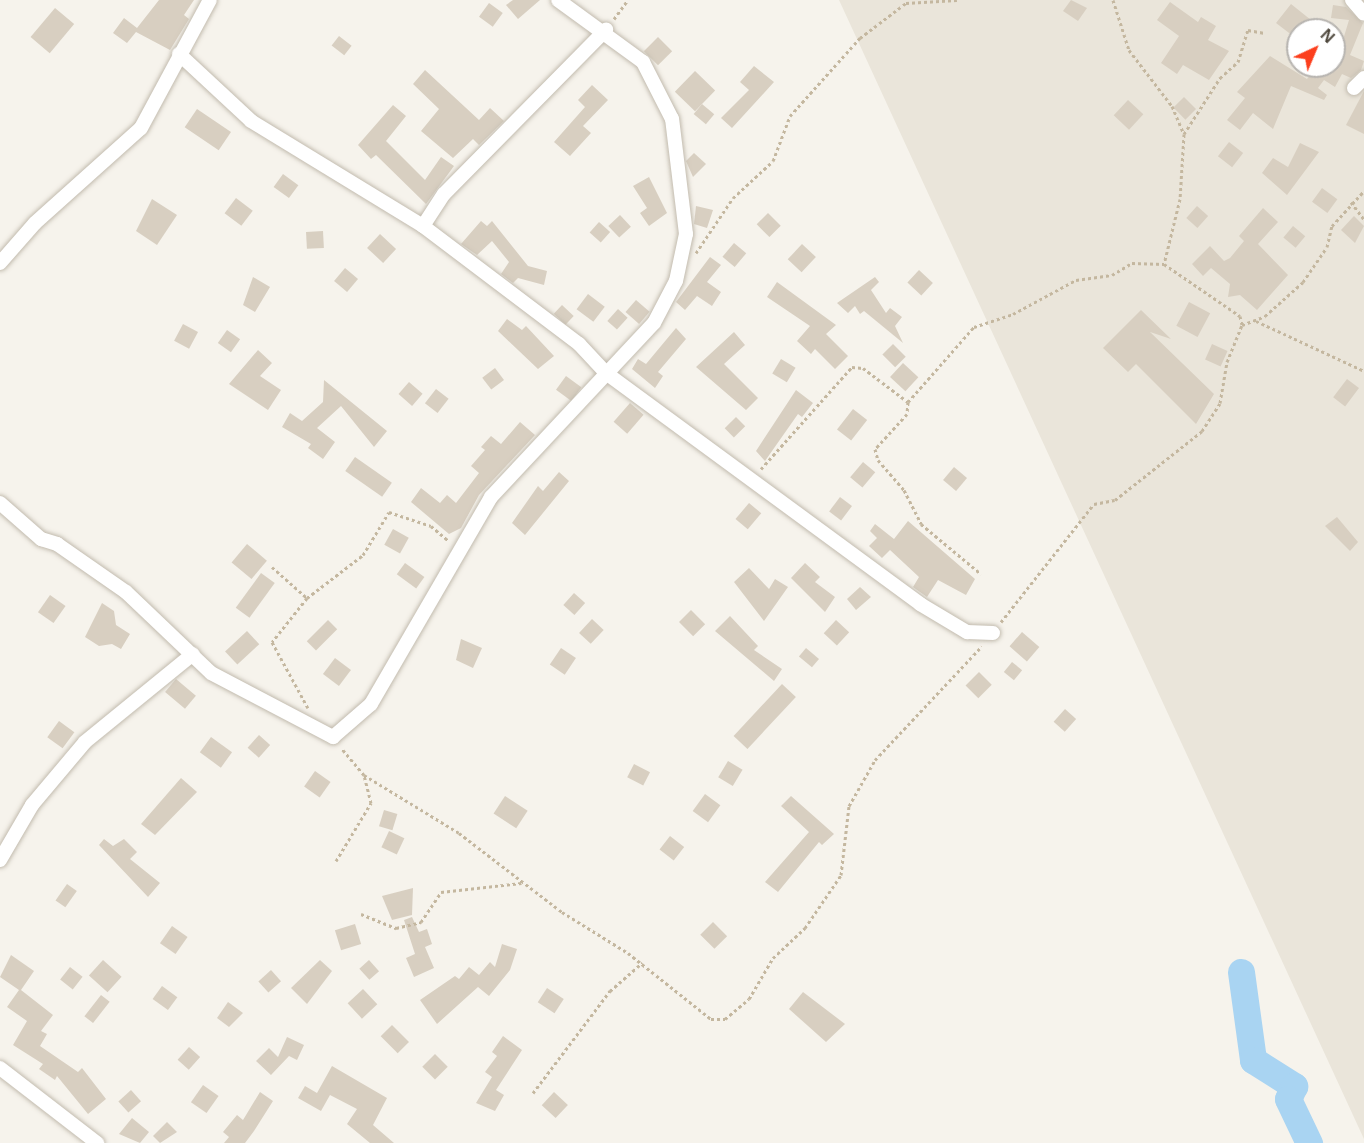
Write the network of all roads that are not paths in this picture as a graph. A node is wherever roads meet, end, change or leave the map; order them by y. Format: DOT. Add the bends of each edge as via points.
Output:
graph roads {
  1 [pos="210,0"];
  2 [pos="558,0"];
  3 [pos="1352,0"];
  4 [pos="1364,14"];
  5 [pos="606,30"];
  6 [pos="179,54"];
  7 [pos="423,226"];
  8 [pos="0,263"];
  9 [pos="606,373"];
  10 [pos="0,503"];
  11 [pos="993,633"];
  12 [pos="193,654"];
  13 [pos="0,860"];
  14 [pos="0,1068"];
  15 [pos="97,1143"];
  1 -- 6 [label="street"];
  2 -- 5 [label="street"];
  3 -- 4 [label="street"];
  5 -- 7 [label="street" via="444,194"];
  5 -- 9 [label="street" via="643,63 672,119 686,234 665,306"];
  6 -- 7 [label="street" via="290,149"];
  6 -- 8 [label="street" via="141,128 35,223"];
  7 -- 9 [label="street" via="554,324"];
  9 -- 11 [label="street" via="920,604 967,632"];
  9 -- 12 [label="street" via="491,497 463,539 398,664 371,704 333,737 211,673"];
  10 -- 12 [label="street" via="40,539 57,544 126,592"];
  12 -- 13 [label="street" via="85,742 32,805"];
  14 -- 15 [label="street"];
}
